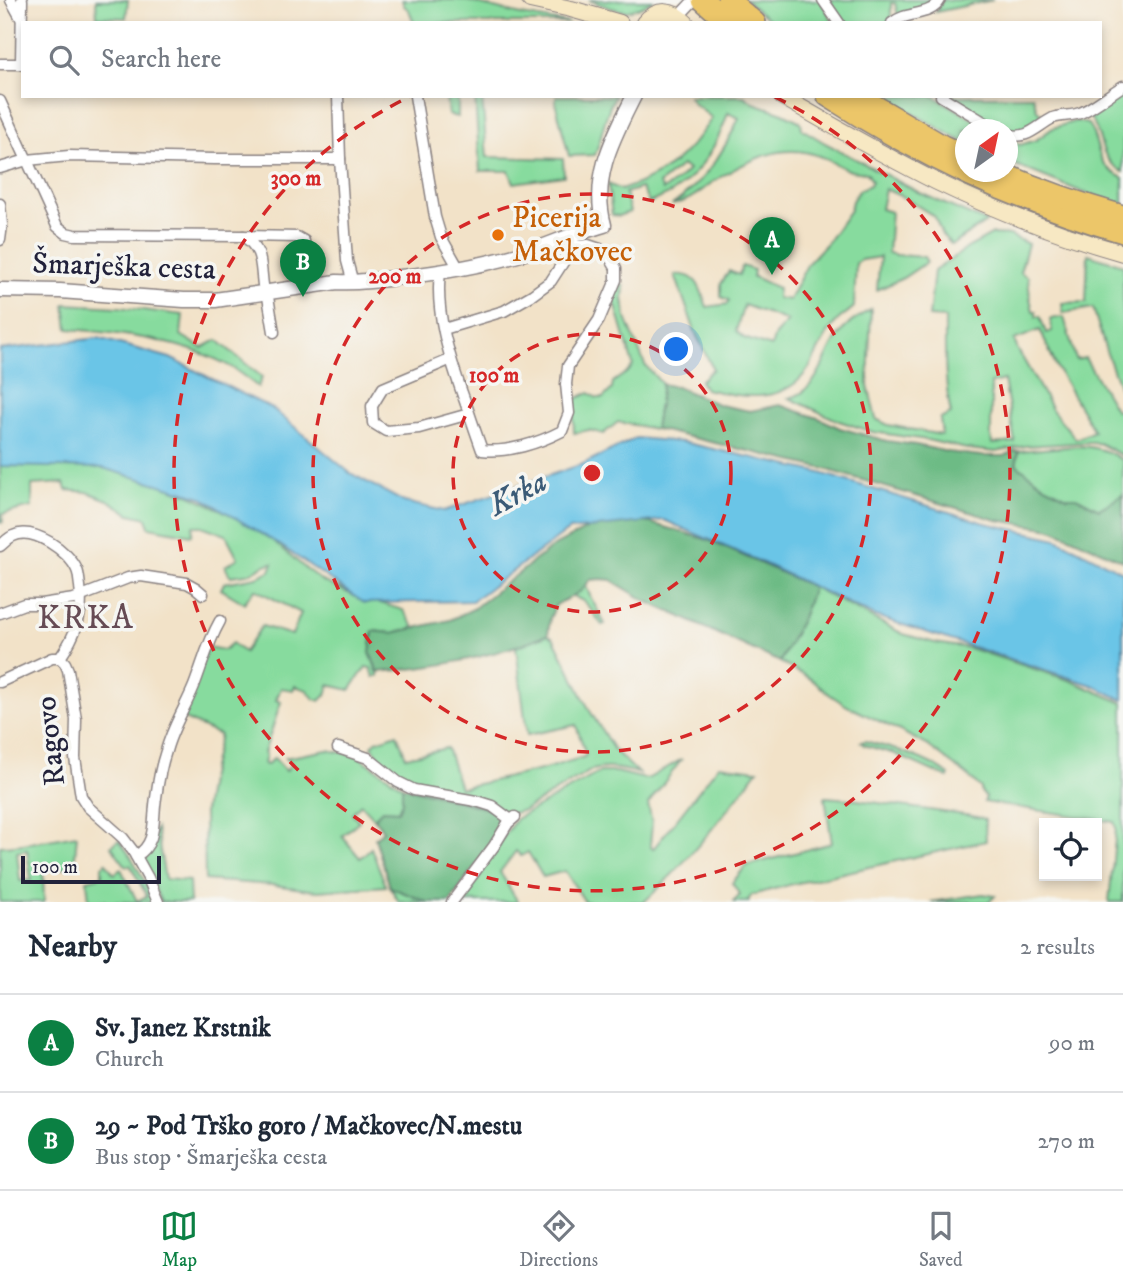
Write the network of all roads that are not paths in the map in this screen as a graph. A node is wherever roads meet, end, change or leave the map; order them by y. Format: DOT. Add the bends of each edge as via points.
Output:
graph roads {
  1 [pos="11,0"];
  2 [pos="22,0"];
  3 [pos="530,0"];
  4 [pos="694,0"];
  5 [pos="703,0"];
  6 [pos="728,0"];
  7 [pos="823,0"];
  8 [pos="940,0"];
  9 [pos="683,19"];
  10 [pos="22,20"];
  11 [pos="613,21"];
  12 [pos="646,21"];
  13 [pos="727,21"];
  14 [pos="753,21"];
  15 [pos="838,21"];
  16 [pos="894,21"];
  17 [pos="0,64"];
  18 [pos="21,64"];
  19 [pos="1123,86"];
  20 [pos="338,98"];
  21 [pos="415,98"];
  22 [pos="633,98"];
  23 [pos="785,98"];
  24 [pos="831,98"];
  25 [pos="861,98"];
  26 [pos="944,98"];
  27 [pos="0,101"];
  28 [pos="979,119"];
  29 [pos="1018,136"];
  30 [pos="955,151"];
  31 [pos="340,159"];
  32 [pos="27,160"];
  33 [pos="0,168"];
  34 [pos="1018,180"];
  35 [pos="0,204"];
  36 [pos="1123,216"];
  37 [pos="1123,232"];
  38 [pos="243,236"];
  39 [pos="0,240"];
  40 [pos="1123,253"];
  41 [pos="304,258"];
  42 [pos="459,269"];
  43 [pos="440,272"];
  44 [pos="353,283"];
  45 [pos="265,288"];
  46 [pos="0,290"];
  47 [pos="444,329"];
  48 [pos="274,332"];
  49 [pos="447,361"];
  50 [pos="469,414"];
  51 [pos="0,546"];
  52 [pos="203,594"];
  53 [pos="81,597"];
  54 [pos="0,613"];
  55 [pos="220,621"];
  56 [pos="60,658"];
  57 [pos="0,682"];
  58 [pos="338,748"];
  59 [pos="136,856"];
  60 [pos="158,902"];
  61 [pos="452,902"];
  1 -- 10 [label="street"];
  2 -- 10 [label="street"];
  3 -- 11 [label="main road"];
  4 -- 9 [label="street"];
  5 -- 13 [label="highway"];
  6 -- 14 [label="highway"];
  7 -- 15 [label="street"];
  8 -- 16 [label="street" via="934,8"];
  9 -- 12 [label="main road" via="666,11"];
  17 -- 18 [label="street"];
  19 -- 29 [label="street" via="1082,112 1054,118"];
  20 -- 31 [label="street"];
  21 -- 42 [label="street" via="435,217"];
  22 -- 42 [label="street, Šmarješka cesta" via="602,172 599,192 604,225"];
  23 -- 40 [label="main road" via="937,182 1014,216"];
  24 -- 37 [label="highway" via="909,146 979,180"];
  25 -- 30 [label="highway"];
  26 -- 28 [label="street"];
  27 -- 32 [label="street"];
  31 -- 32 [label="street" via="69,156"];
  31 -- 44 [label="street" via="347,261"];
  32 -- 33 [label="street"];
  32 -- 38 [label="street" via="57,226 66,233"];
  34 -- 36 [label="highway"];
  35 -- 39 [label="street"];
  38 -- 41 [label="street" via="297,237 304,241"];
  38 -- 45 [label="street" via="254,244 260,257"];
  42 -- 43 [label="street, Šmarješka cesta"];
  43 -- 44 [label="street, Šmarješka cesta"];
  43 -- 47 [label="street"];
  44 -- 45 [label="street, Šmarješka cesta"];
  45 -- 46 [label="street, Šmarješka cesta" via="215,300"];
  45 -- 48 [label="street"];
  47 -- 50 [label="street"];
  47 -- 50 [label="street" via="504,312 532,295 551,281 576,246 600,249 616,268 599,320 568,366 569,413 562,431 495,452 481,450"];
  49 -- 50 [label="street" via="383,388 372,406 373,423 386,431 419,428"];
  51 -- 53 [label="street" via="22,534 46,540 78,571"];
  52 -- 53 [label="street" via="187,583 141,576"];
  53 -- 54 [label="street" via="24,604"];
  53 -- 56 [label="street" via="76,630"];
  55 -- 59 [label="street" via="165,751 152,837"];
  56 -- 57 [label="street, Ragovo"];
  56 -- 59 [label="street, Ragovo" via="68,670 76,719 75,758 81,796"];
  58 -- 61 [label="street" via="368,758 414,790 477,801 514,818"];
  59 -- 60 [label="street, Ragovo"];
}
